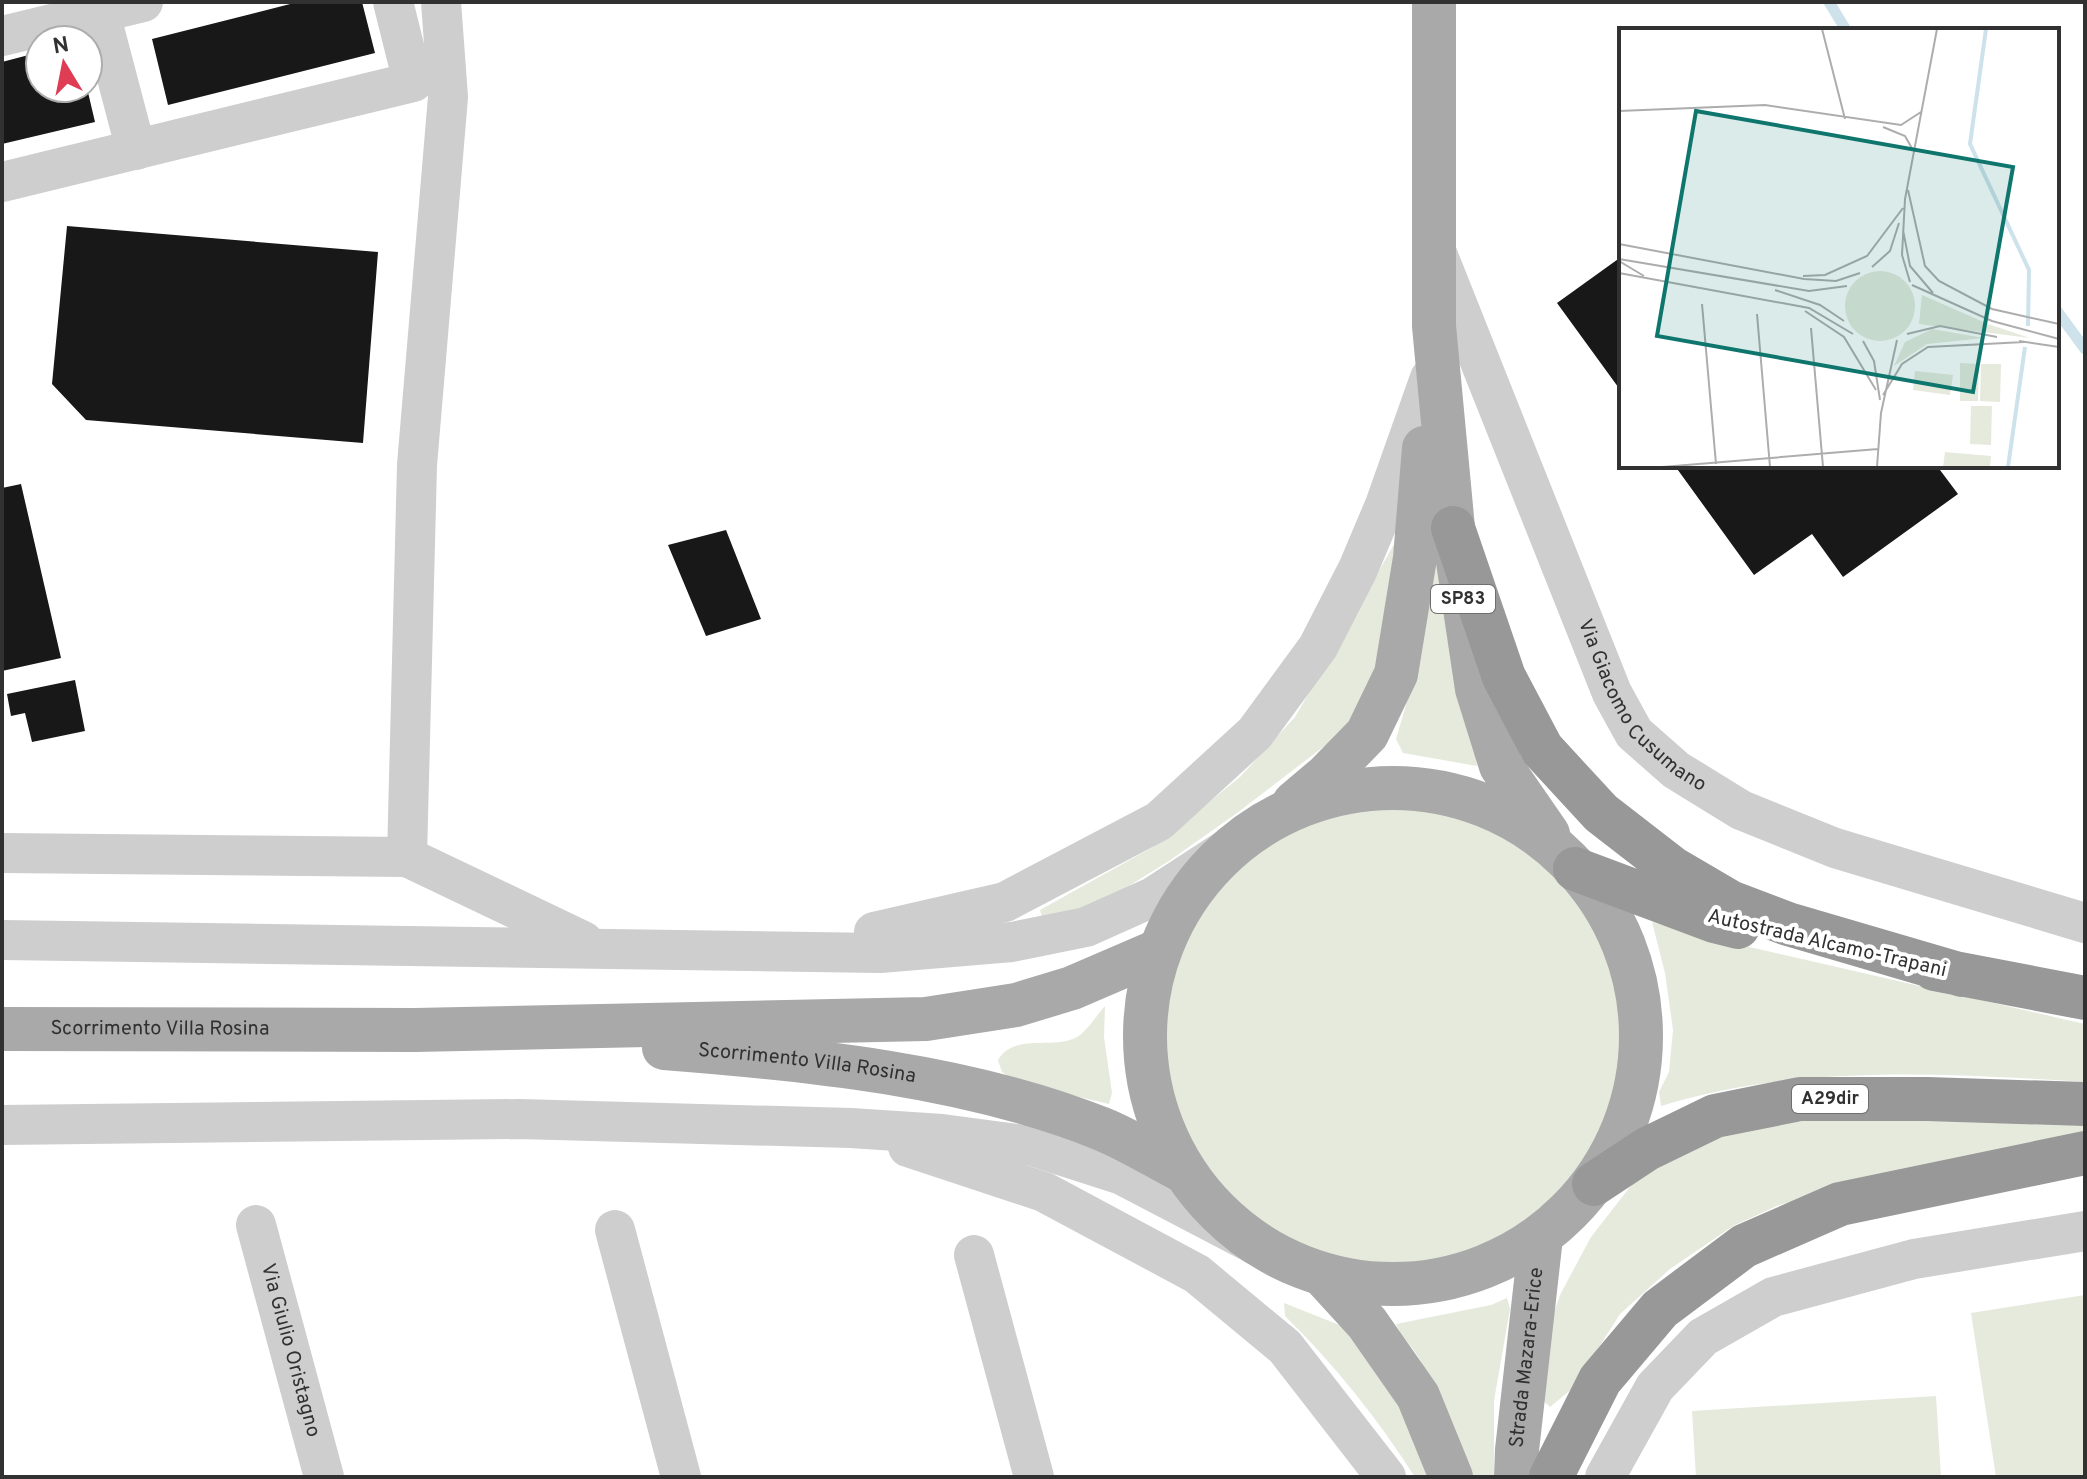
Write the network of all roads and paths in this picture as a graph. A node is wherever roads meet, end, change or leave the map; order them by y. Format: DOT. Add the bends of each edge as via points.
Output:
graph roads {
  1 [pos="143,2"];
  2 [pos="393,2"];
  3 [pos="441,2"];
  4 [pos="1432,7"];
  5 [pos="100,13"];
  6 [pos="40,14"];
  7 [pos="2,36"];
  8 [pos="136,150"];
  9 [pos="2,182"];
  10 [pos="1433,243"];
  11 [pos="1434,326"];
  12 [pos="1430,378"];
  13 [pos="1453,528"];
  14 [pos="1282,813"];
  15 [pos="1230,847"];
  16 [pos="2,853"];
  17 [pos="407,857"];
  18 [pos="1567,860"];
  19 [pos="2085,923"];
  20 [pos="2,940"];
  21 [pos="598,948"];
  22 [pos="691,949"];
  23 [pos="1158,951"];
  24 [pos="1962,975"];
  25 [pos="2085,998"];
  26 [pos="2,1029"];
  27 [pos="415,1030"];
  28 [pos="2085,1104"];
  29 [pos="2,1125"];
  30 [pos="851,1128"];
  31 [pos="2085,1153"];
  32 [pos="1183,1171"];
  33 [pos="1594,1184"];
  34 [pos="256,1225"];
  35 [pos="615,1230"];
  36 [pos="2085,1231"];
  37 [pos="1541,1237"];
  38 [pos="1256,1245"];
  39 [pos="974,1255"];
  40 [pos="1324,1276"];
  41 [pos="324,1477"];
  42 [pos="681,1477"];
  43 [pos="1034,1477"];
  44 [pos="1386,1477"];
  45 [pos="1451,1477"];
  46 [pos="1516,1477"];
  47 [pos="1551,1477"];
  48 [pos="1605,1477"];
  1 -- 5 [label="street"];
  2 -- 8 [label="street" via="413,82"];
  3 -- 17 [label="street" via="448,97 417,465"];
  4 -- 10 [label="main road, SP83"];
  5 -- 6 [label="street"];
  5 -- 8 [label="street"];
  6 -- 7 [label="street"];
  8 -- 9 [label="street"];
  10 -- 11 [label="main road, SP83"];
  10 -- 19 [label="street, Via Giacomo Cusumano" via="1612,693 1634,733 1676,770 1741,810 1835,848"];
  11 -- 12 [label="main road, SP83"];
  11 -- 13 [label="main road, SP83"];
  12 -- 14 [label="main road, SP83" via="1415,558 1396,674 1367,734"];
  12 -- 22 [label="street" via="1385,505 1318,647 1255,733 1159,821 1005,902 882,931"];
  13 -- 18 [label="main road, SP83" via="1477,689 1501,766"];
  13 -- 24 [label="highway" via="1504,677 1542,749 1601,813 1672,868 1730,902"];
  14 -- 15 [label="main road"];
  14 -- 18 [label="main road" via="1353,790 1427,789 1498,810"];
  15 -- 22 [label="street" via="1153,897 1086,927 1012,942 880,953"];
  15 -- 23 [label="main road" via="1187,895"];
  16 -- 17 [label="street"];
  17 -- 21 [label="street"];
  18 -- 24 [label="highway, Autostrada Alcamo-Trapani" via="1714,921"];
  18 -- 33 [label="main road" via="1607,907 1635,975 1643,1047 1628,1119"];
  20 -- 21 [label="street"];
  21 -- 22 [label="street"];
  23 -- 27 [label="main road, Scorrimento Villa Rosina" via="1072,988 1016,1005 926,1019"];
  23 -- 32 [label="main road" via="1142,1025 1151,1102"];
  24 -- 25 [label="highway, Autostrada Alcamo-Trapani"];
  26 -- 27 [label="main road, Scorrimento Villa Rosina"];
  27 -- 32 [label="main road, Scorrimento Villa Rosina" via="749,1055 901,1075 1010,1099 1103,1129"];
  28 -- 33 [label="highway, A29dir" via="1800,1099 1715,1116 1647,1149"];
  29 -- 30 [label="street" via="519,1119"];
  30 -- 38 [label="street" via="1032,1146 1122,1175"];
  30 -- 44 [label="street" via="1044,1192 1197,1274 1285,1347"];
  31 -- 47 [label="highway" via="1840,1204 1744,1246 1660,1309 1600,1380"];
  32 -- 38 [label="main road" via="1215,1212"];
  33 -- 37 [label="main road"];
  34 -- 41 [label="street, Via Giulio Oristagno"];
  35 -- 42 [label="street"];
  36 -- 48 [label="street" via="1914,1259 1773,1297 1703,1337 1655,1387"];
  37 -- 40 [label="main road" via="1474,1272 1399,1285"];
  37 -- 46 [label="main road, Strada Mazara-Erice"];
  38 -- 40 [label="main road"];
  39 -- 43 [label="street"];
  40 -- 45 [label="main road" via="1367,1323 1418,1396"];
}
